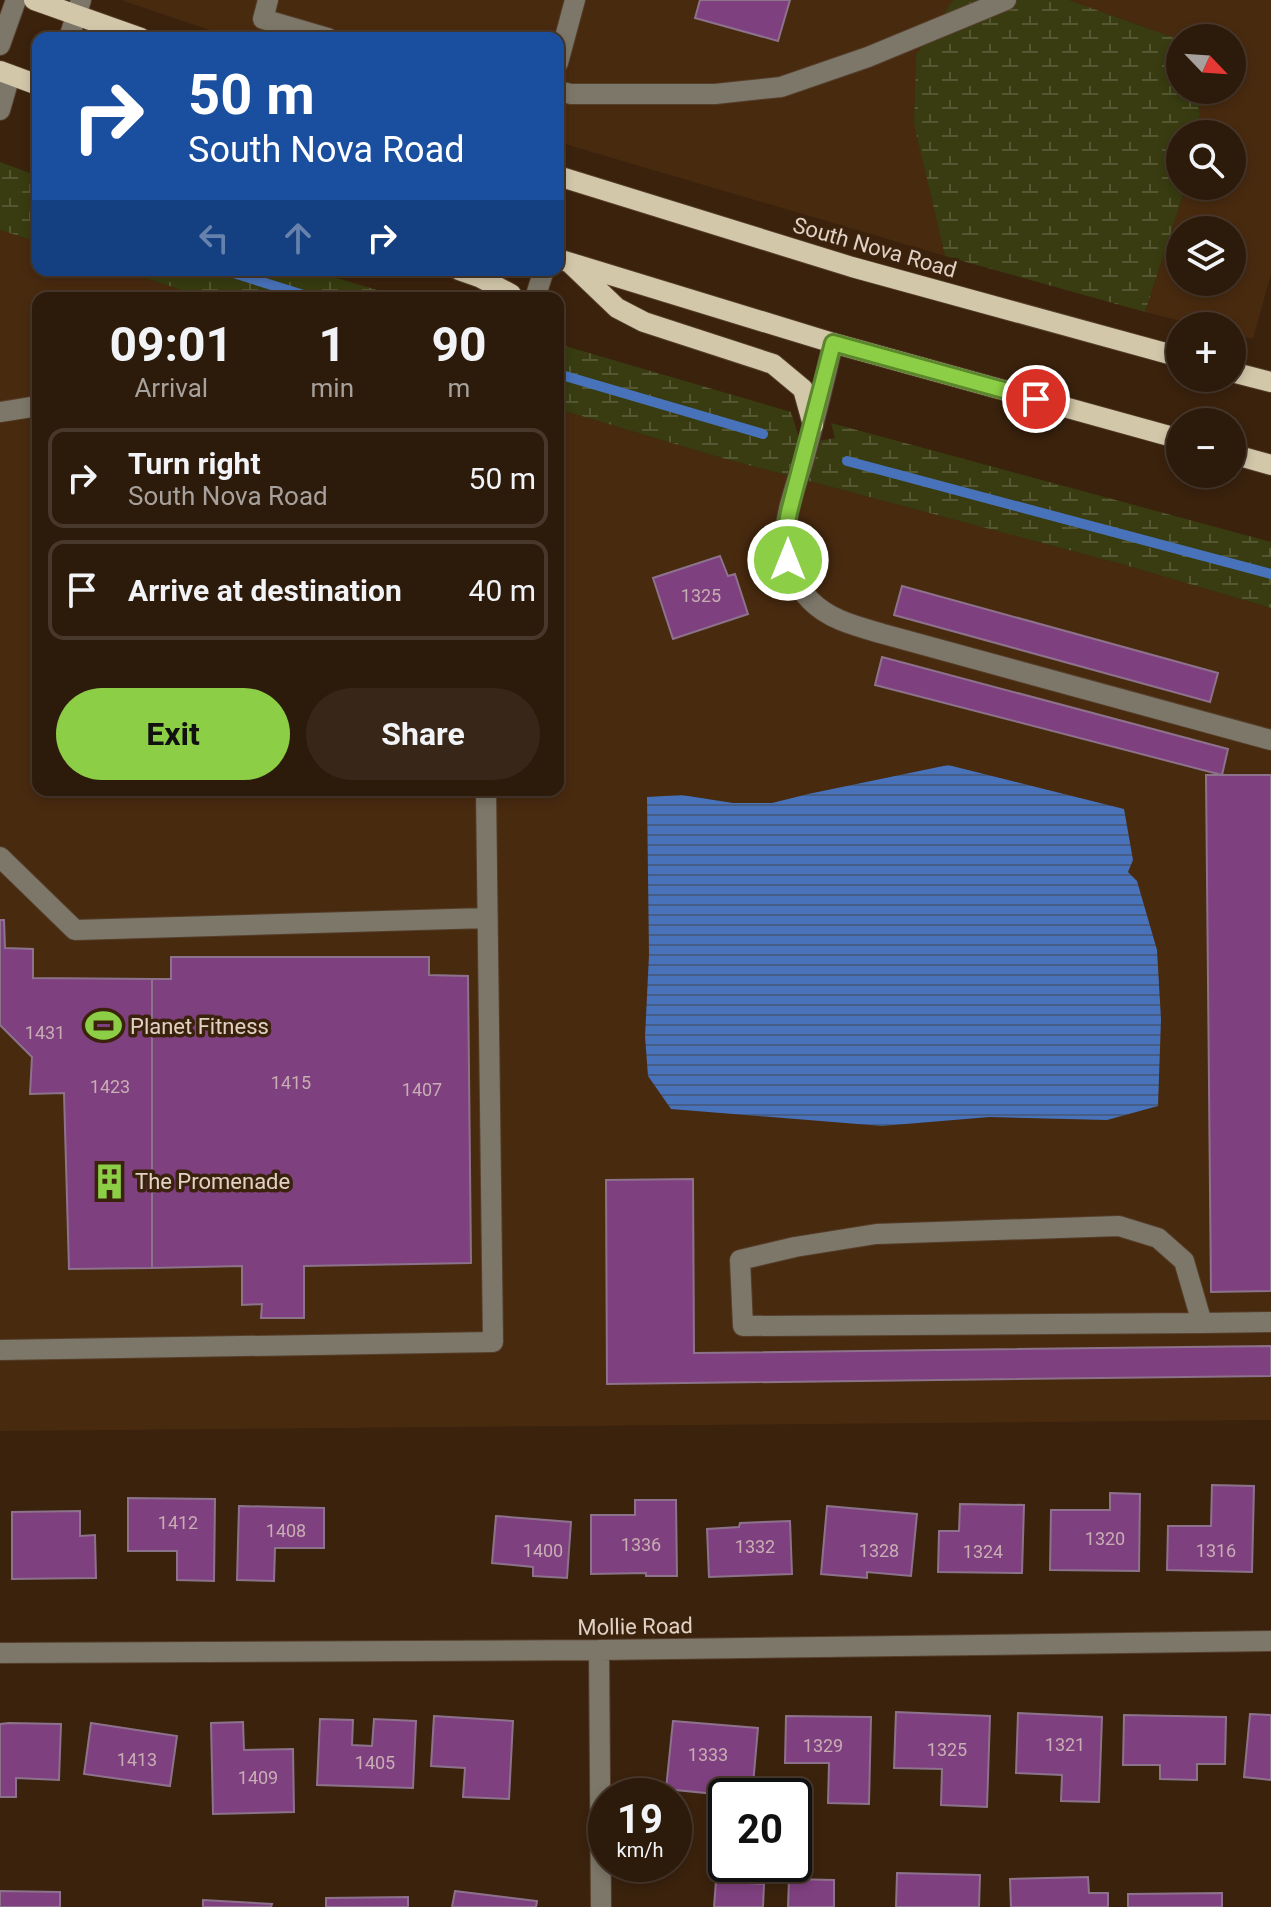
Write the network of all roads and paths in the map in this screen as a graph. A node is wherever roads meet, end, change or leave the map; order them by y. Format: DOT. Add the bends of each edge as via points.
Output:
graph roads {
  1 [pos="16,0"];
  2 [pos="34,0"];
  3 [pos="268,0"];
  4 [pos="575,0"];
  5 [pos="1006,0"];
  6 [pos="79,8"];
  7 [pos="71,32"];
  8 [pos="129,32"];
  9 [pos="307,32"];
  10 [pos="564,41"];
  11 [pos="0,45"];
  12 [pos="5,73"];
  13 [pos="32,83"];
  14 [pos="564,92"];
  15 [pos="0,110"];
  16 [pos="564,178"];
  17 [pos="564,260"];
  18 [pos="564,261"];
  19 [pos="476,276"];
  20 [pos="507,292"];
  21 [pos="833,343"];
  22 [pos="1166,353"];
  23 [pos="1246,376"];
  24 [pos="1271,382"];
  25 [pos="32,407"];
  26 [pos="0,412"];
  27 [pos="813,425"];
  28 [pos="1166,435"];
  29 [pos="1246,458"];
  30 [pos="1271,465"];
  31 [pos="1271,740"];
  32 [pos="486,796"];
  33 [pos="0,857"];
  34 [pos="487,918"];
  35 [pos="1271,1322"];
  36 [pos="1202,1323"];
  37 [pos="0,1350"];
  38 [pos="1271,1641"];
  39 [pos="599,1650"];
  40 [pos="0,1653"];
  41 [pos="601,1907"];
  1 -- 11 [label="street"];
  2 -- 6 [label="main road"];
  3 -- 9 [label="street" via="263,19"];
  4 -- 10 [label="street"];
  5 -- 14 [label="street" via="781,87 715,94"];
  6 -- 7 [label="street"];
  6 -- 8 [label="main road"];
  12 -- 13 [label="main road"];
  12 -- 15 [label="street"];
  16 -- 22 [label="main road, South Nova Road" via="852,267"];
  17 -- 21 [label="main road"];
  18 -- 27 [label="main road" via="617,308 644,322 773,364 803,389"];
  19 -- 20 [label="main road"];
  21 -- 27 [label="street"];
  21 -- 28 [label="main road"];
  23 -- 24 [label="main road"];
  25 -- 26 [label="street"];
  27 -- 31 [label="street" via="785,534 799,587 820,609 887,635"];
  29 -- 30 [label="main road"];
  32 -- 34 [label="street"];
  33 -- 34 [label="street" via="75,930"];
  34 -- 37 [label="street" via="493,1342"];
  35 -- 36 [label="street"];
  36 -- 36 [label="street" via="743,1326 740,1260 876,1234 1119,1226 1158,1238 1184,1261"];
  38 -- 39 [label="street, Mollie Road"];
  39 -- 40 [label="street, Mollie Road"];
  39 -- 41 [label="street"];
}
